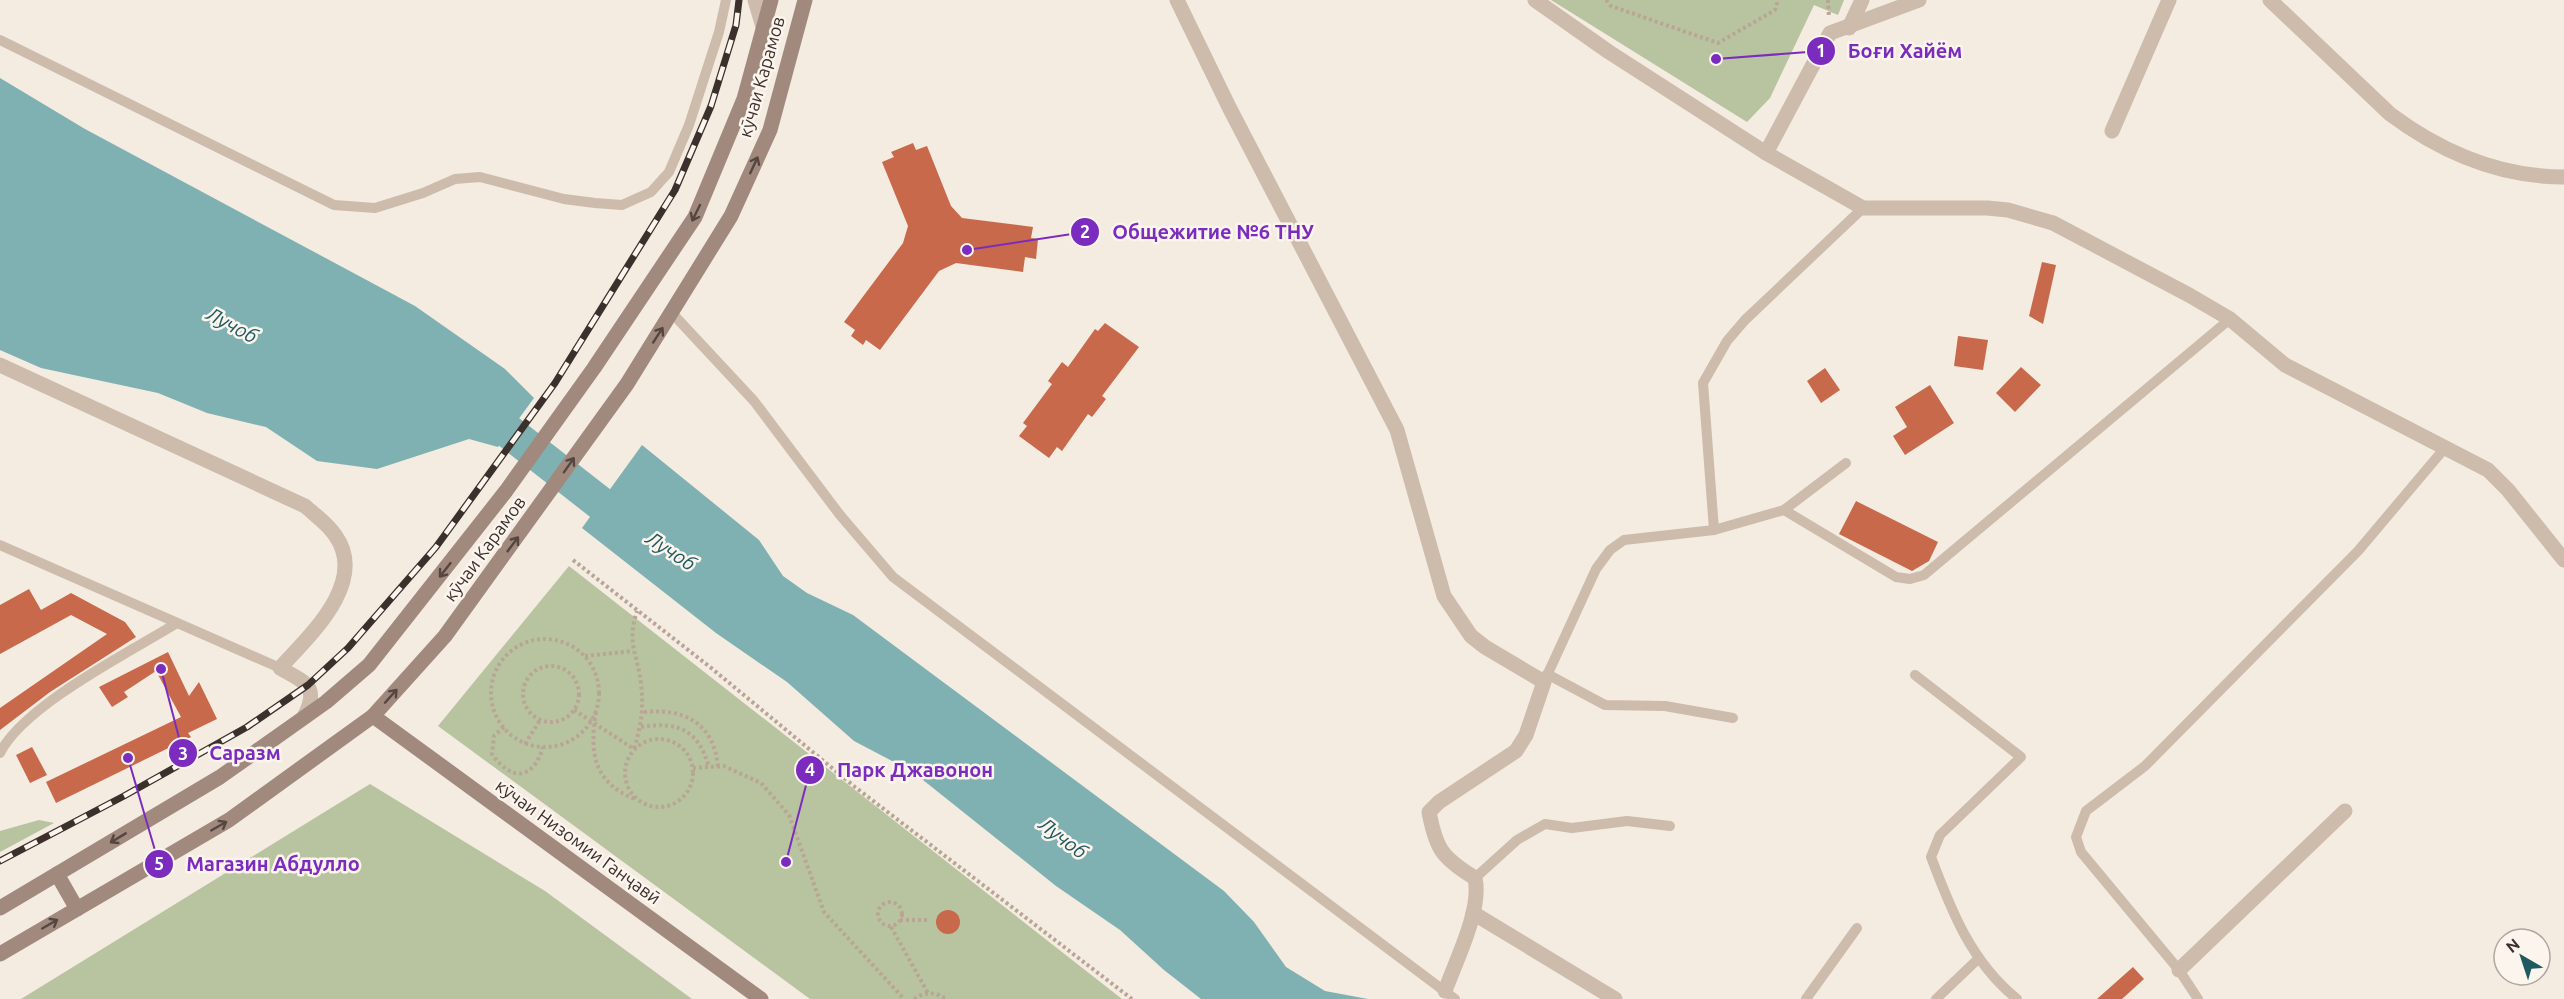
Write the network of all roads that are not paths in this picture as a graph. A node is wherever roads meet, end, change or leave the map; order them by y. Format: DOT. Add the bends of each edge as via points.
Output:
graph roads {
  1 [pos="726,0"];
  2 [pos="754,0"];
  3 [pos="771,0"];
  4 [pos="805,0"];
  5 [pos="1177,0"];
  6 [pos="1535,0"];
  7 [pos="1862,0"];
  8 [pos="1919,0"];
  9 [pos="2169,0"];
  10 [pos="2270,0"];
  11 [pos="1849,27"];
  12 [pos="764,30"];
  13 [pos="0,40"];
  14 [pos="2112,131"];
  15 [pos="1766,153"];
  16 [pos="2564,177"];
  17 [pos="1863,208"];
  18 [pos="672,313"];
  19 [pos="2230,319"];
  20 [pos="0,365"];
  21 [pos="2444,449"];
  22 [pos="1846,464"];
  23 [pos="1784,510"];
  24 [pos="1714,530"];
  25 [pos="0,545"];
  26 [pos="2564,560"];
  27 [pos="177,623"];
  28 [pos="280,668"];
  29 [pos="1915,675"];
  30 [pos="1546,678"];
  31 [pos="373,716"];
  32 [pos="304,717"];
  33 [pos="1733,718"];
  34 [pos="0,753"];
  35 [pos="2345,811"];
  36 [pos="1670,826"];
  37 [pos="57,874"];
  38 [pos="1475,878"];
  39 [pos="0,908"];
  40 [pos="77,909"];
  41 [pos="1473,913"];
  42 [pos="1857,928"];
  43 [pos="0,954"];
  44 [pos="1978,959"];
  45 [pos="2179,970"];
  46 [pos="1450,995"];
  47 [pos="761,999"];
  48 [pos="1615,999"];
  49 [pos="1806,999"];
  50 [pos="1936,999"];
  51 [pos="2017,999"];
  52 [pos="2198,999"];
  1 -- 13 [label="lane" via="689,125 669,172 651,192 622,205 564,199 480,177 455,179 375,208 334,205"];
  2 -- 12 [label="street"];
  3 -- 12 [label="main road, кӯчаи Карамов"];
  18 -- 4 [label="main road, кӯчаи Карамов, one-way" via="731,216 770,130"];
  5 -- 30 [label="street" via="1228,108 1396,430 1444,596 1472,636 1485,647"];
  6 -- 15 [label="street"];
  7 -- 11 [label="street"];
  8 -- 11 [label="street"];
  9 -- 14 [label="street"];
  10 -- 16 [label="street" via="2410,129 2455,153 2498,169 2532,177"];
  11 -- 15 [label="street" via="1830,33"];
  12 -- 32 [label="main road, кӯчаи Карамов, one-way" via="744,99 695,217 594,368 506,490 369,665"];
  15 -- 17 [label="street"];
  17 -- 19 [label="street" via="1987,208 2053,223"];
  17 -- 24 [label="lane" via="1745,320 1703,383"];
  31 -- 18 [label="main road, кӯчаи Карамов, one-way" via="444,636 536,513"];
  18 -- 46 [label="lane" via="754,401 840,515 892,576"];
  19 -- 21 [label="street" via="2285,365"];
  19 -- 23 [label="lane" via="1924,575 1896,577"];
  20 -- 28 [label="street" via="305,506 336,535 346,567 337,598"];
  21 -- 26 [label="street" via="2488,470"];
  21 -- 45 [label="lane" via="2358,551 2145,766 2086,810 2079,822 2076,837 2081,852"];
  22 -- 23 [label="lane"];
  23 -- 24 [label="lane"];
  24 -- 30 [label="lane" via="1624,540 1610,550 1596,569"];
  25 -- 27 [label="lane"];
  27 -- 28 [label="lane"];
  27 -- 34 [label="lane" via="42,706"];
  28 -- 32 [label="street" via="308,685 311,703"];
  29 -- 44 [label="lane" via="2021,757 1940,835 1931,857 1953,915"];
  30 -- 33 [label="lane" via="1605,705 1665,706"];
  30 -- 38 [label="street" via="1526,735 1516,751 1429,812 1438,849"];
  40 -- 31 [label="main road, кӯчаи Карамов, one-way" via="229,820"];
  31 -- 47 [label="main road, кӯчаи Низомии Ганҷавӣ"];
  32 -- 37 [label="main road, кӯчаи Карамов, one-way" via="220,777"];
  35 -- 45 [label="street"];
  36 -- 38 [label="lane" via="1628,821 1572,828 1545,824 1517,840"];
  37 -- 39 [label="main road, кӯчаи Карамов"];
  37 -- 40 [label="main road"];
  38 -- 41 [label="street"];
  43 -- 40 [label="main road, кӯчаи Карамов, one-way"];
  41 -- 46 [label="street"];
  41 -- 48 [label="street"];
  42 -- 49 [label="lane"];
  44 -- 50 [label="lane"];
  44 -- 51 [label="lane" via="1999,985"];
  45 -- 52 [label="lane"];
}
